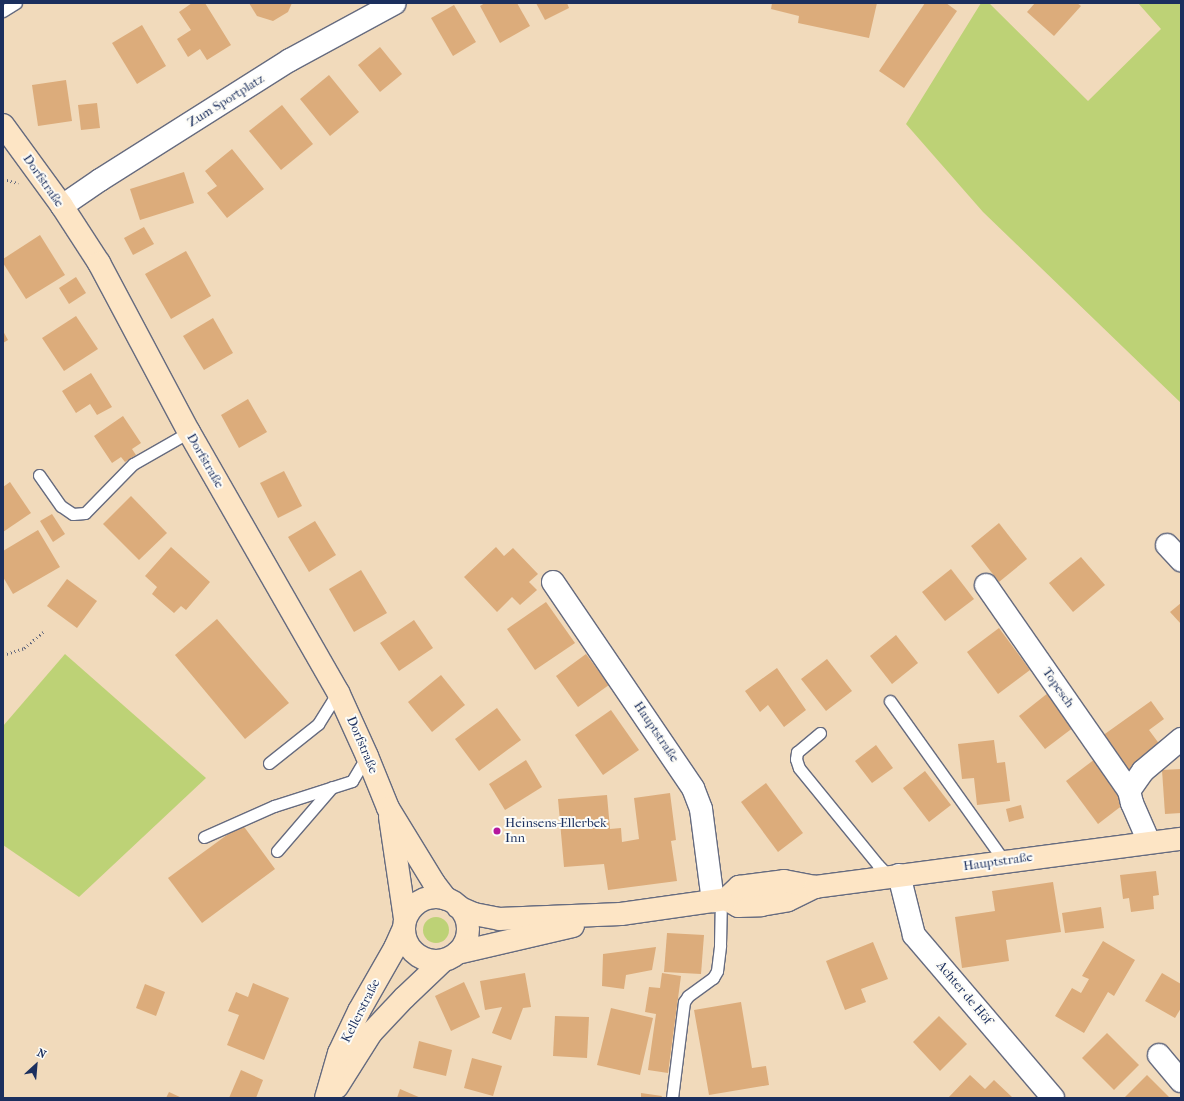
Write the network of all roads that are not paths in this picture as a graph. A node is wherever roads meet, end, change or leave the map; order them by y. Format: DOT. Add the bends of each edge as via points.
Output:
graph roads {
  1 [pos="16,3"];
  2 [pos="395,3"];
  3 [pos="3,11"];
  4 [pos="3,125"];
  5 [pos="62,206"];
  6 [pos="189,432"];
  7 [pos="39,475"];
  8 [pos="553,582"];
  9 [pos="986,585"];
  10 [pos="338,692"];
  11 [pos="890,701"];
  12 [pos="820,733"];
  13 [pos="1181,740"];
  14 [pos="367,756"];
  15 [pos="269,764"];
  16 [pos="332,787"];
  17 [pos="1129,791"];
  18 [pos="388,808"];
  19 [pos="204,837"];
  20 [pos="1181,839"];
  21 [pos="1149,842"];
  22 [pos="277,851"];
  23 [pos="1004,861"];
  24 [pos="894,876"];
  25 [pos="720,900"];
  26 [pos="452,903"];
  27 [pos="621,914"];
  28 [pos="404,924"];
  29 [pos="451,956"];
  30 [pos="1159,1055"];
  31 [pos="1181,1081"];
  32 [pos="326,1098"];
  33 [pos="330,1098"];
  34 [pos="672,1098"];
  35 [pos="1053,1098"];
  1 -- 3 [label="lane"];
  2 -- 5 [label="street, Zum Sportplatz" via="290,60"];
  4 -- 5 [label="main road, Dorfstraße"];
  5 -- 6 [label="main road, Dorfstraße" via="99,263"];
  6 -- 7 [label="lane" via="133,464 86,513 73,514 61,506"];
  6 -- 10 [label="main road, Dorfstraße"];
  8 -- 25 [label="street, Hauptstraße" via="693,788 701,809"];
  9 -- 17 [label="street, Topesch"];
  10 -- 14 [label="main road, Dorfstraße"];
  10 -- 15 [label="lane" via="318,724"];
  11 -- 23 [label="lane"];
  12 -- 24 [label="lane" via="797,752 799,768 878,865"];
  13 -- 17 [label="street" via="1143,771"];
  14 -- 16 [label="lane" via="352,781"];
  14 -- 18 [label="main road, Dorfstraße"];
  16 -- 19 [label="lane" via="274,806"];
  16 -- 22 [label="lane"];
  17 -- 21 [label="street, Topesch"];
  18 -- 26 [label="main road, Dorfstraße" via="434,883"];
  18 -- 28 [label="main road, Dorfstraße"];
  20 -- 21 [label="main road, Hauptstraße"];
  21 -- 23 [label="main road, Hauptstraße"];
  23 -- 24 [label="main road, Hauptstraße"];
  24 -- 25 [label="main road, Hauptstraße" via="815,887 788,900 761,904 738,906"];
  24 -- 35 [label="street, Achter de Höf" via="914,935"];
  25 -- 27 [label="main road, Hauptstraße"];
  25 -- 34 [label="lane" via="717,971 713,978 688,996 684,1002"];
  26 -- 27 [label="main road, Hauptstraße" via="474,914 499,919"];
  26 -- 28 [label="main road" via="436,897 421,901 410,911"];
  26 -- 29 [label="main road" via="464,915 467,935 464,945"];
  27 -- 29 [label="main road, Hauptstraße"];
  28 -- 29 [label="main road" via="405,938 416,954 434,961"];
  28 -- 32 [label="main road, Kellerstraße" via="395,948 359,1011 339,1053"];
  29 -- 33 [label="main road, Kellerstraße" via="404,998 371,1033"];
  30 -- 31 [label="street"];
}
